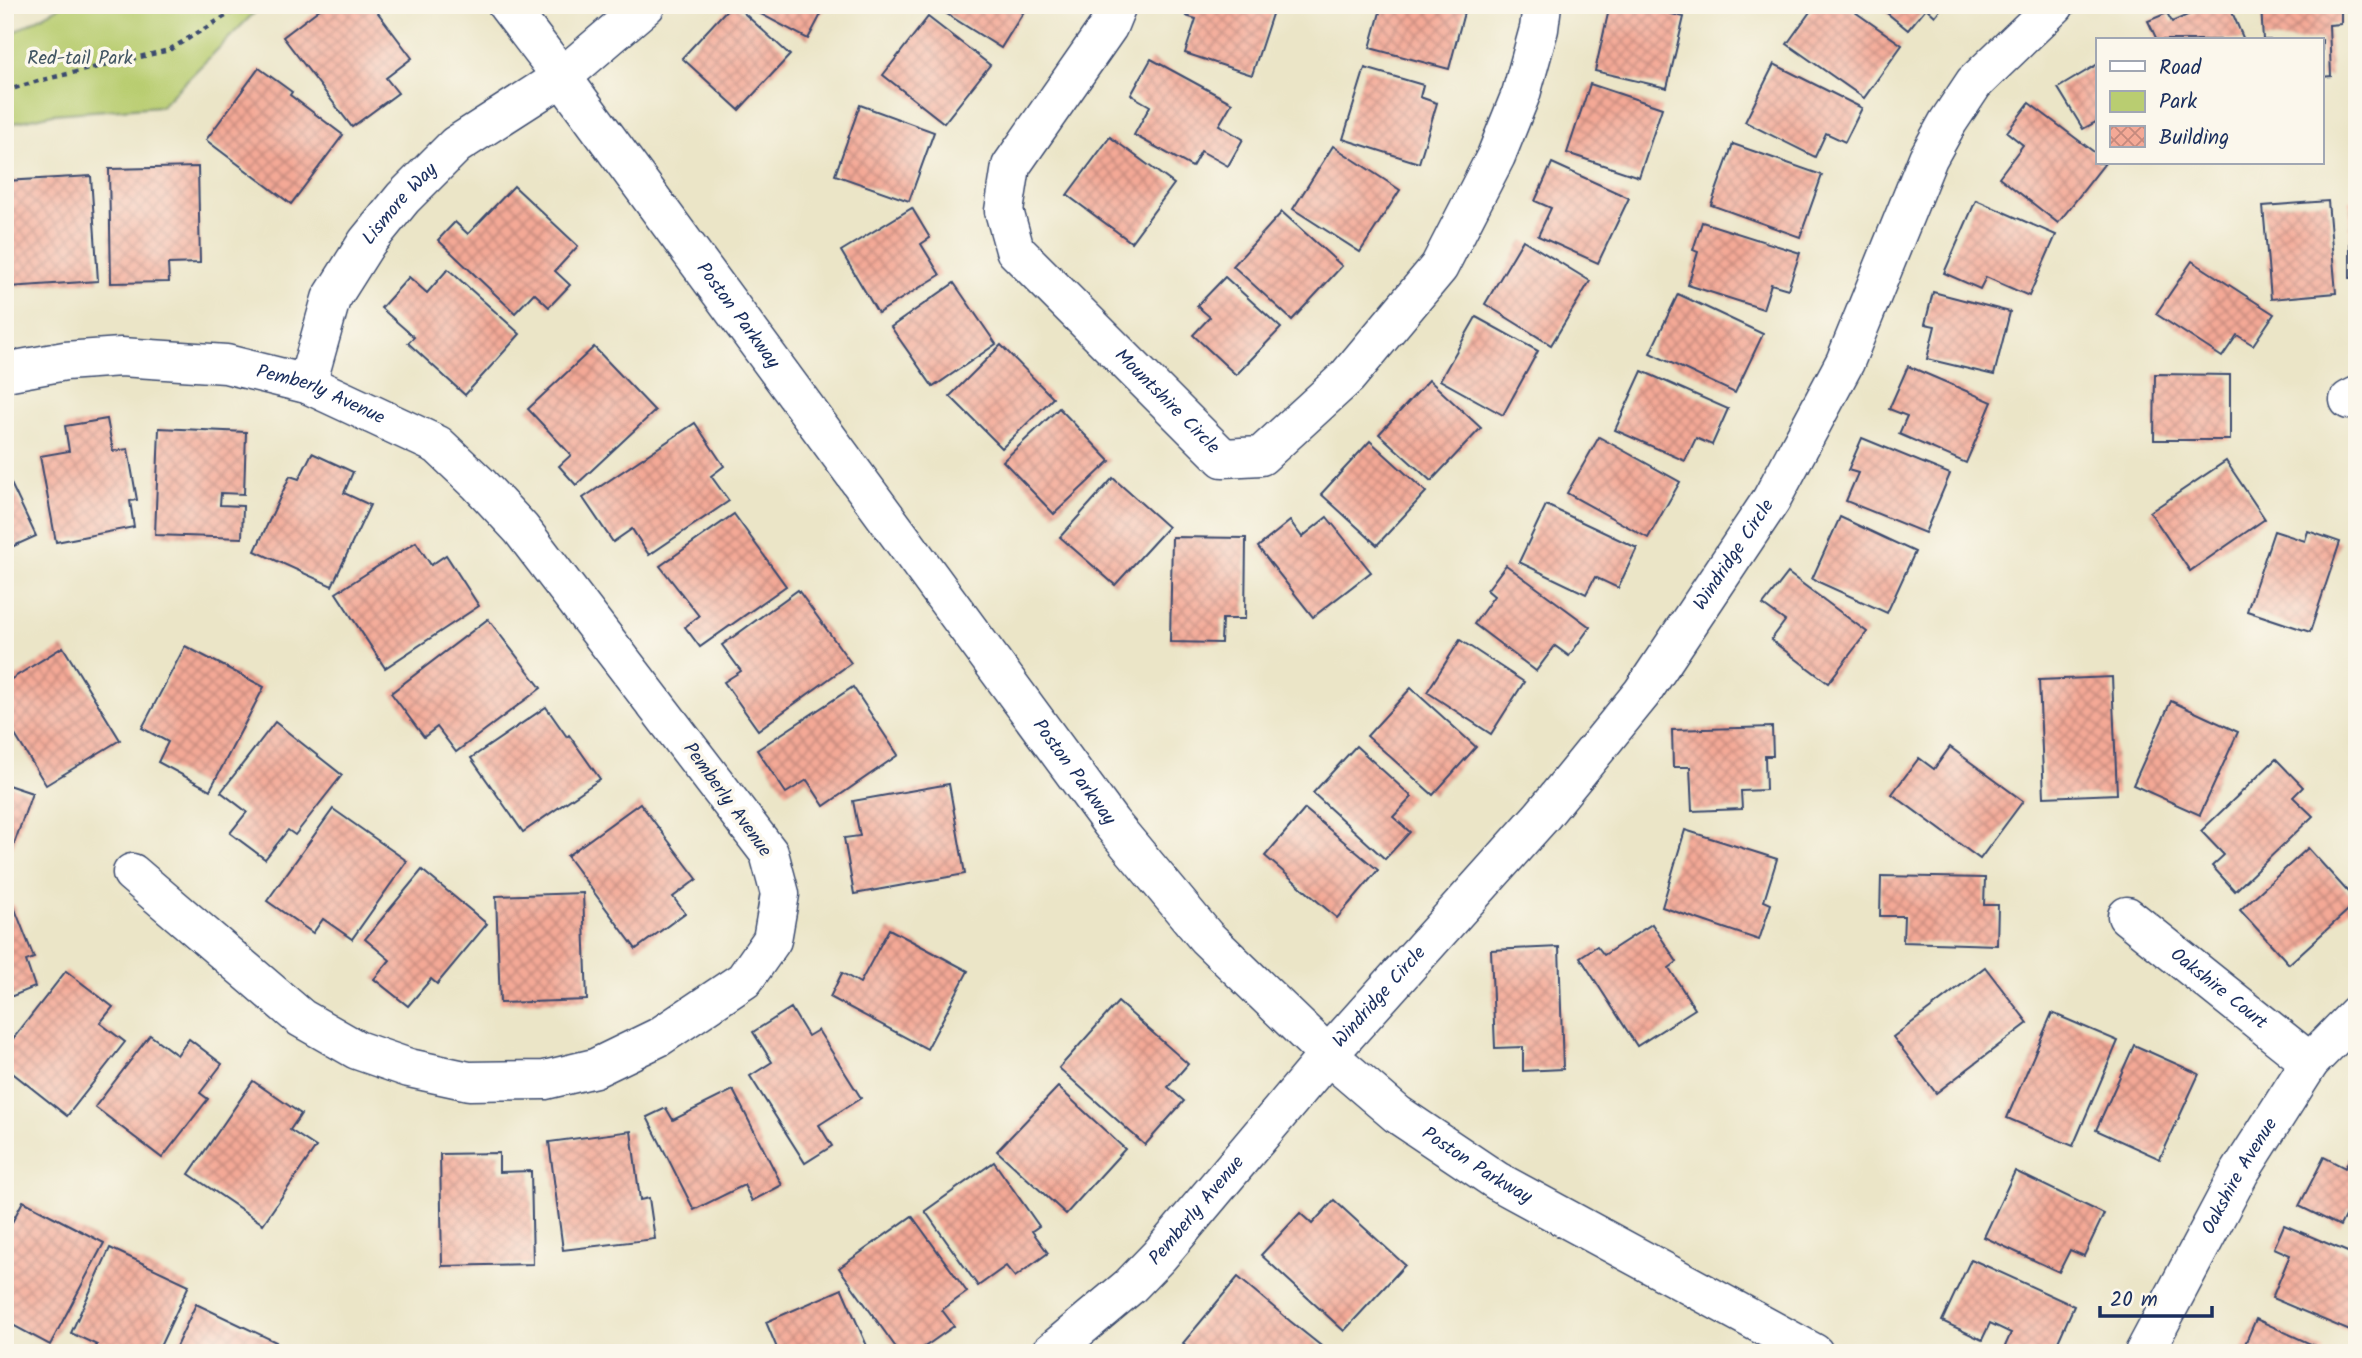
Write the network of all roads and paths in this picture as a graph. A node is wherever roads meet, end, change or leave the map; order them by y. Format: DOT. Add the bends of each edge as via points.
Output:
graph roads {
  1 [pos="244,5"];
  2 [pos="507,5"];
  3 [pos="646,5"];
  4 [pos="1117,5"];
  5 [pos="1542,5"];
  6 [pos="2055,5"];
  7 [pos="562,77"];
  8 [pos="5,91"];
  9 [pos="5,372"];
  10 [pos="307,384"];
  11 [pos="132,873"];
  12 [pos="2127,916"];
  13 [pos="2357,1014"];
  14 [pos="1328,1055"];
  15 [pos="2310,1062"];
  16 [pos="1050,1353"];
  17 [pos="1814,1353"];
  18 [pos="2144,1353"];
  1 -- 8 [label="path" via="169,50"];
  2 -- 7 [label="street, Poston Parkway"];
  3 -- 7 [label="street, Lismore Way"];
  4 -- 5 [label="street, Mountshire Circle" via="1108,27 1011,166 1004,211 1015,250 1223,458 1261,456 1347,377 1439,267 1496,156 1521,94"];
  6 -- 14 [label="street, Windridge Circle" via="1974,83 1948,122 1928,158 1845,362 1772,500 1642,693 1542,816"];
  7 -- 10 [label="street, Lismore Way" via="456,145 403,198 367,242 331,299"];
  7 -- 14 [label="street, Poston Parkway" via="1111,823 1206,937"];
  9 -- 10 [label="street, Pemberly Avenue" via="121,357 226,364"];
  10 -- 11 [label="street, Pemberly Avenue" via="438,445 521,529 769,853 780,894 772,940 744,981 659,1037 595,1068 545,1080 469,1081 357,1050 301,1018"];
  12 -- 15 [label="street, Oakshire Court"];
  13 -- 15 [label="street, Oakshire Avenue"];
  14 -- 16 [label="street, Pemberly Avenue" via="1160,1256"];
  14 -- 17 [label="street, Poston Parkway" via="1397,1114 1497,1181"];
  15 -- 18 [label="street, Oakshire Avenue" via="2240,1172"];
}
